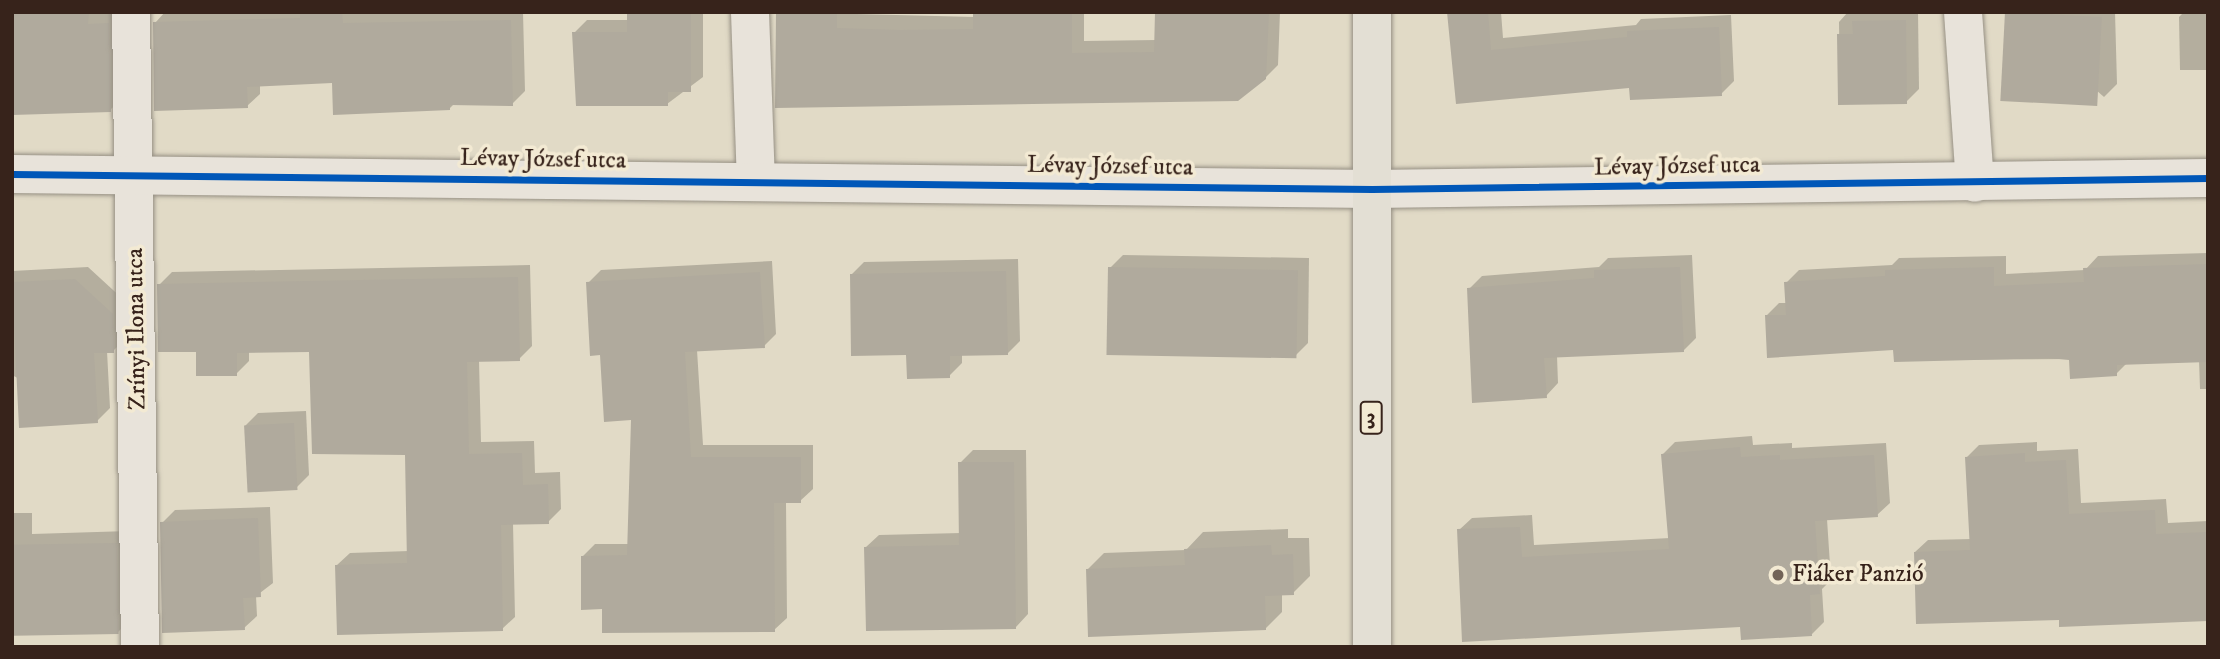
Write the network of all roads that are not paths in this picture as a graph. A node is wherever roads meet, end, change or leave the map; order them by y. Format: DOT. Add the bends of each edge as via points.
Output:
graph roads {
  1 [pos="131,12"];
  2 [pos="750,12"];
  3 [pos="1372,12"];
  4 [pos="1963,12"];
  5 [pos="12,174"];
  6 [pos="136,175"];
  7 [pos="2208,178"];
  8 [pos="756,182"];
  9 [pos="1975,183"];
  10 [pos="1372,189"];
  11 [pos="140,647"];
  12 [pos="1372,647"];
  1 -- 6 [label="street, Zrínyi Ilona utca"];
  2 -- 8 [label="street"];
  3 -- 10 [label="main road, 3"];
  4 -- 9 [label="street"];
  5 -- 6 [label="street, Lévay József utca"];
  6 -- 8 [label="street, Lévay József utca"];
  6 -- 11 [label="street, Zrínyi Ilona utca"];
  7 -- 9 [label="street, Lévay József utca"];
  8 -- 10 [label="street, Lévay József utca"];
  9 -- 10 [label="street, Lévay József utca"];
  10 -- 12 [label="main road, 3"];
}
